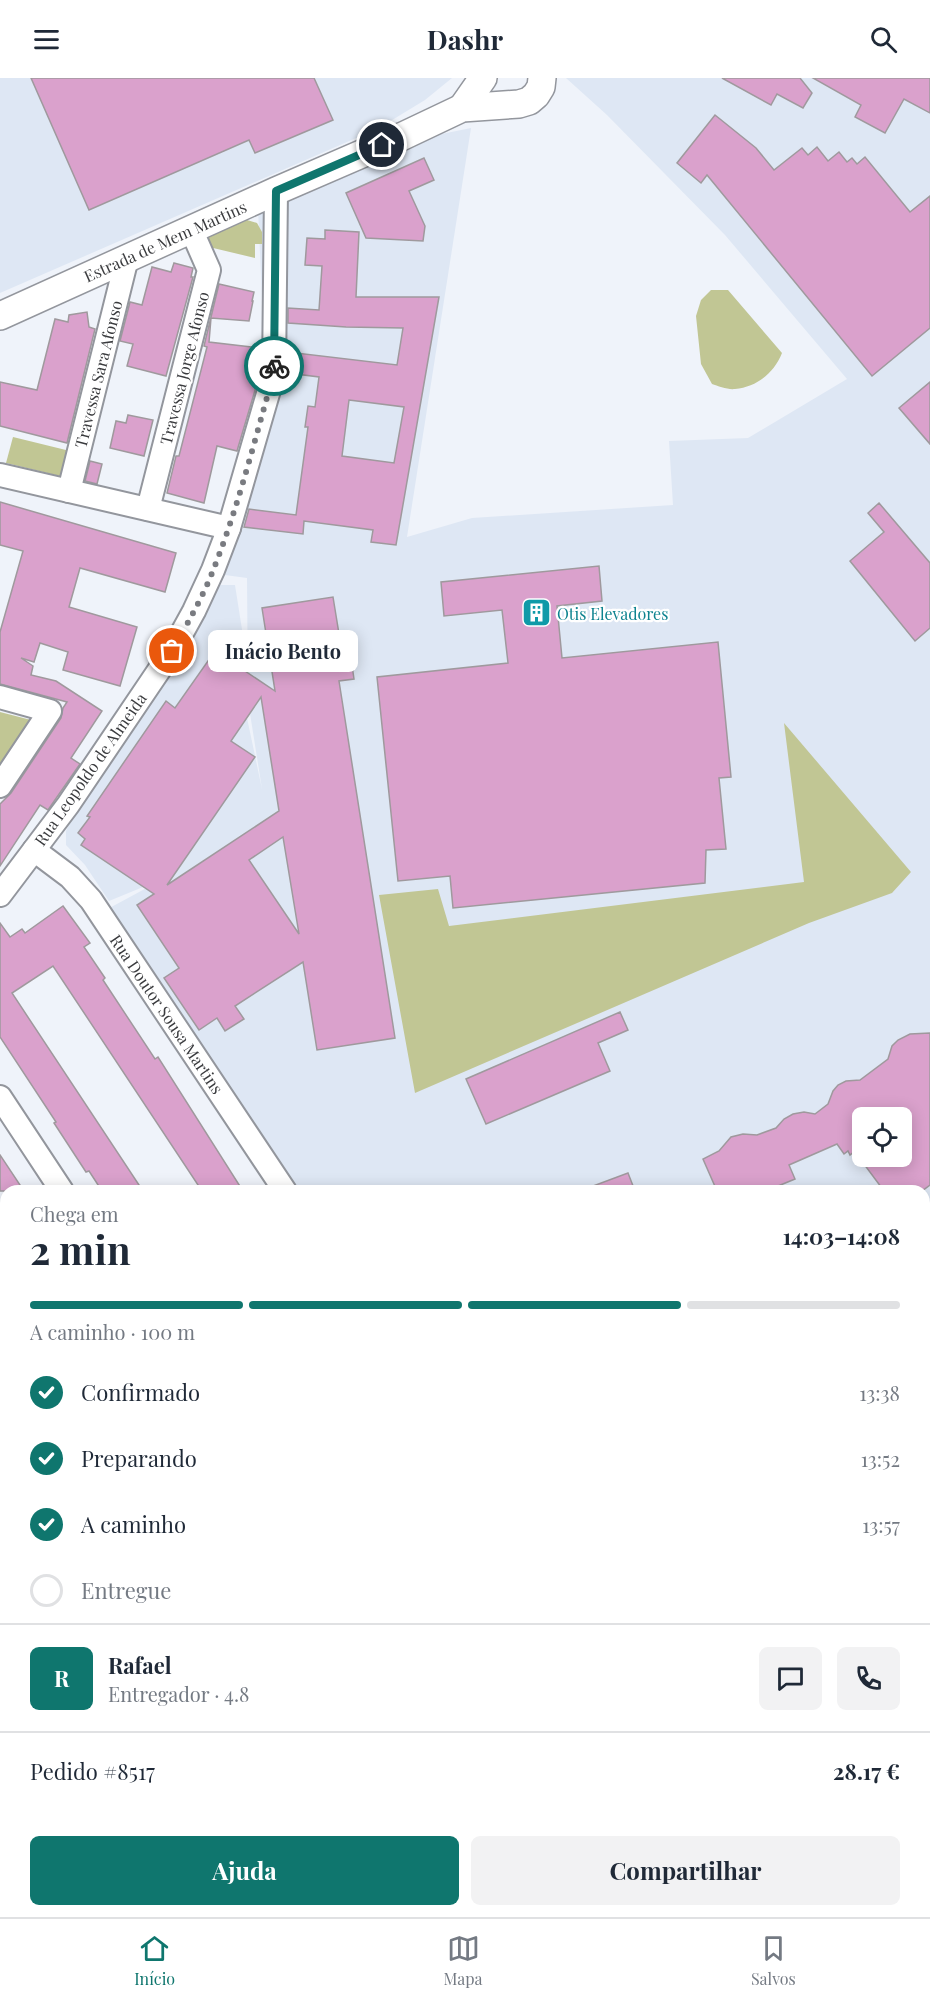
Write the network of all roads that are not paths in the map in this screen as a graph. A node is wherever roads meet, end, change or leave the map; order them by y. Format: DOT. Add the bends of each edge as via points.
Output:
graph roads {
  1 [pos="483,78"];
  2 [pos="489,78"];
  3 [pos="542,78"];
  4 [pos="507,103"];
  5 [pos="462,108"];
  6 [pos="276,191"];
  7 [pos="191,229"];
  8 [pos="128,258"];
  9 [pos="0,316"];
  10 [pos="0,476"];
  11 [pos="69,491"];
  12 [pos="148,509"];
  13 [pos="229,528"];
  14 [pos="0,698"];
  15 [pos="0,786"];
  16 [pos="34,850"];
  17 [pos="4,881"];
  18 [pos="0,1097"];
  19 [pos="58,1185"];
  20 [pos="281,1185"];
  1 -- 5 [label="street, Estrada de Mem Martins"];
  2 -- 4 [label="street" via="496,95"];
  3 -- 4 [label="street, Estrada de Mem Martins" via="541,87 529,101"];
  4 -- 5 [label="street, Estrada de Mem Martins"];
  5 -- 6 [label="street, Estrada de Mem Martins"];
  6 -- 7 [label="street, Estrada de Mem Martins"];
  6 -- 13 [label="street, Rua Leopoldo de Almeida" via="274,373"];
  7 -- 8 [label="street, Estrada de Mem Martins"];
  7 -- 12 [label="street, Travessa Jorge Afonso" via="209,270"];
  8 -- 9 [label="street, Estrada de Mem Martins"];
  8 -- 11 [label="street, Travessa Sara Afonso"];
  10 -- 11 [label="street"];
  11 -- 12 [label="street"];
  12 -- 13 [label="street"];
  13 -- 16 [label="street, Rua Leopoldo de Almeida" via="209,581 172,651"];
  14 -- 15 [label="street" via="50,711"];
  16 -- 17 [label="street, Rua Leopoldo de Almeida"];
  16 -- 20 [label="street, Rua Doutor Sousa Martins" via="70,877 91,900"];
  18 -- 19 [label="street"];
}
